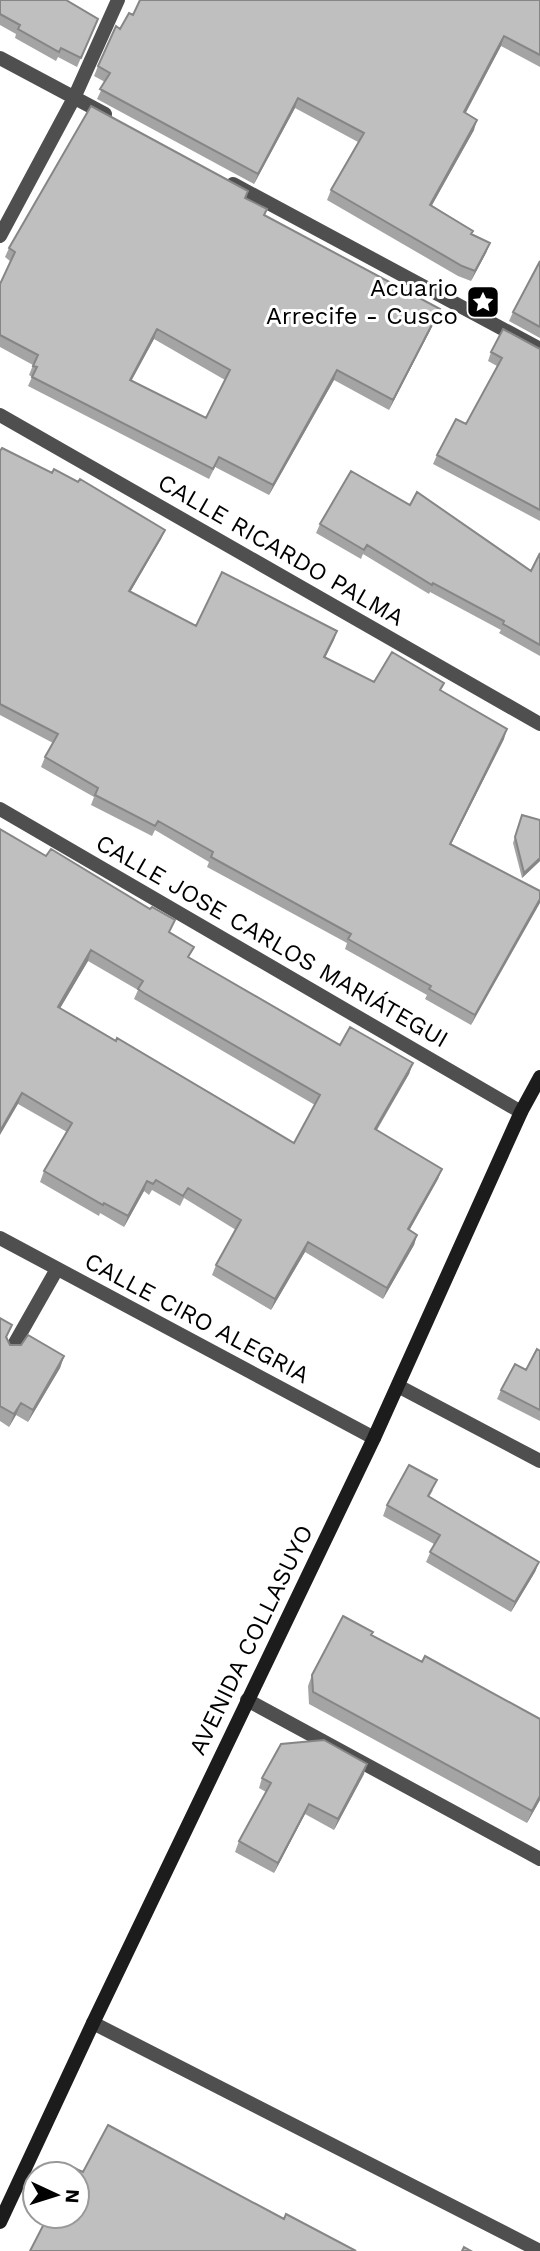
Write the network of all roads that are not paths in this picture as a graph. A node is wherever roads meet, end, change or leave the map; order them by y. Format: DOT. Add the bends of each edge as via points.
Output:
graph roads {
  1 [pos="100,0"];
  2 [pos="116,4"];
  3 [pos="0,58"];
  4 [pos="74,98"];
  5 [pos="123,124"];
  6 [pos="221,177"];
  7 [pos="0,236"];
  8 [pos="540,349"];
  9 [pos="0,415"];
  10 [pos="540,723"];
  11 [pos="0,809"];
  12 [pos="540,1077"];
  13 [pos="521,1112"];
  14 [pos="0,1238"];
  15 [pos="57,1269"];
  16 [pos="11,1350"];
  17 [pos="398,1386"];
  18 [pos="374,1438"];
  19 [pos="540,1461"];
  20 [pos="247,1700"];
  21 [pos="540,1859"];
  22 [pos="93,2023"];
  23 [pos="0,2222"];
  24 [pos="540,2251"];
  1 -- 2 [label="street"];
  2 -- 4 [label="street"];
  3 -- 4 [label="street"];
  4 -- 5 [label="street"];
  4 -- 7 [label="street"];
  6 -- 8 [label="street"];
  9 -- 10 [label="street, CALLE RICARDO PALMA"];
  11 -- 13 [label="street, CALLE JOSE CARLOS MARIÁTEGUI"];
  12 -- 13 [label="street, AVENIDA COLLASUYO"];
  13 -- 17 [label="street, AVENIDA COLLASUYO"];
  14 -- 15 [label="street, CALLE CIRO ALEGRIA"];
  15 -- 16 [label="street"];
  15 -- 18 [label="street, CALLE CIRO ALEGRIA"];
  17 -- 18 [label="street, AVENIDA COLLASUYO"];
  17 -- 19 [label="street"];
  18 -- 20 [label="street, AVENIDA COLLASUYO"];
  20 -- 21 [label="street"];
  20 -- 22 [label="street, AVENIDA COLLASUYO"];
  22 -- 23 [label="street, AVENIDA COLLASUYO"];
  22 -- 24 [label="street"];
}
